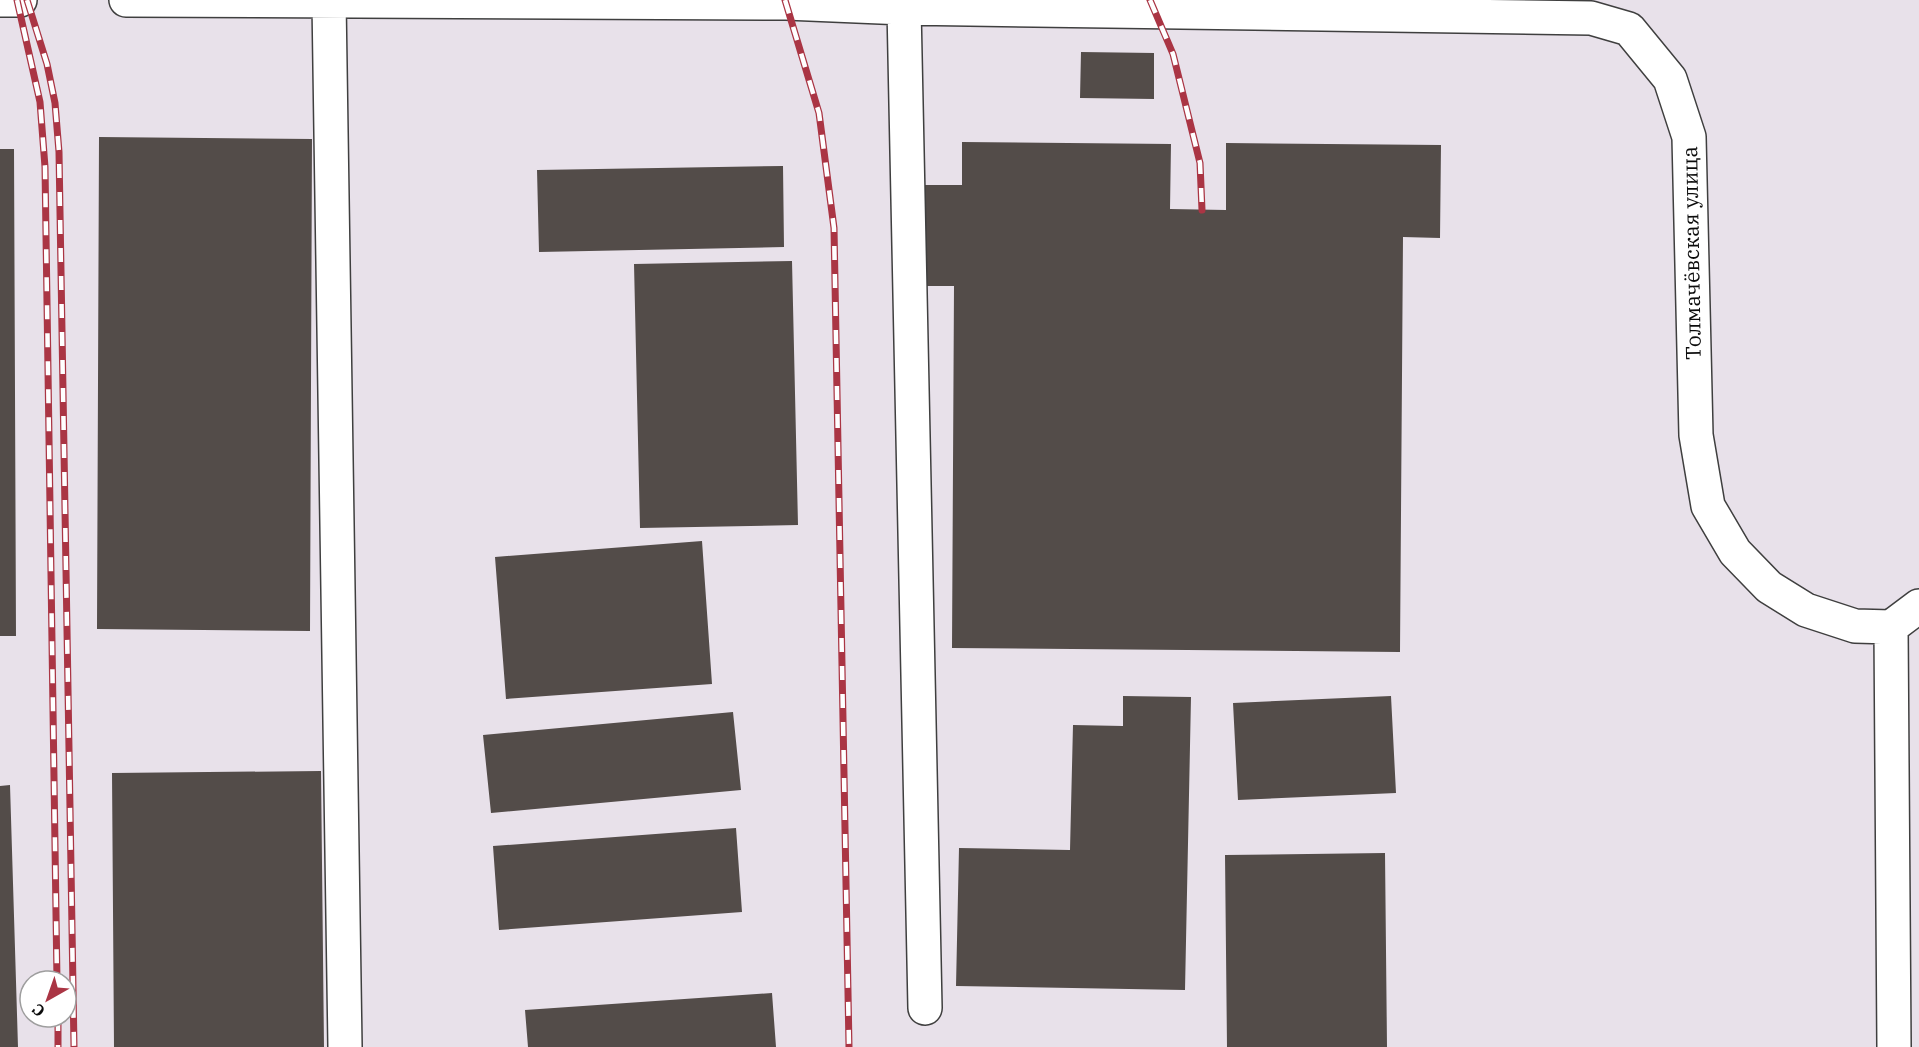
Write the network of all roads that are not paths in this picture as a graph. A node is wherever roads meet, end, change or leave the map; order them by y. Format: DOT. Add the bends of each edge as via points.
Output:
graph roads {
  1 [pos="0,0"];
  2 [pos="20,0"];
  3 [pos="126,0"];
  4 [pos="329,1"];
  5 [pos="904,8"];
  6 [pos="1919,606"];
  7 [pos="1891,627"];
  8 [pos="925,1008"];
  9 [pos="345,1047"];
  10 [pos="1894,1047"];
  1 -- 2 [label="street"];
  3 -- 4 [label="street, Толмачёвская улица"];
  4 -- 5 [label="street, Толмачёвская улица" via="786,3"];
  4 -- 9 [label="street"];
  5 -- 7 [label="street, Толмачёвская улица" via="1591,18 1629,29 1670,79 1689,137 1696,435 1708,506 1735,552 1769,587 1806,610 1855,626"];
  5 -- 8 [label="street"];
  6 -- 7 [label="street"];
  7 -- 10 [label="street"];
}
